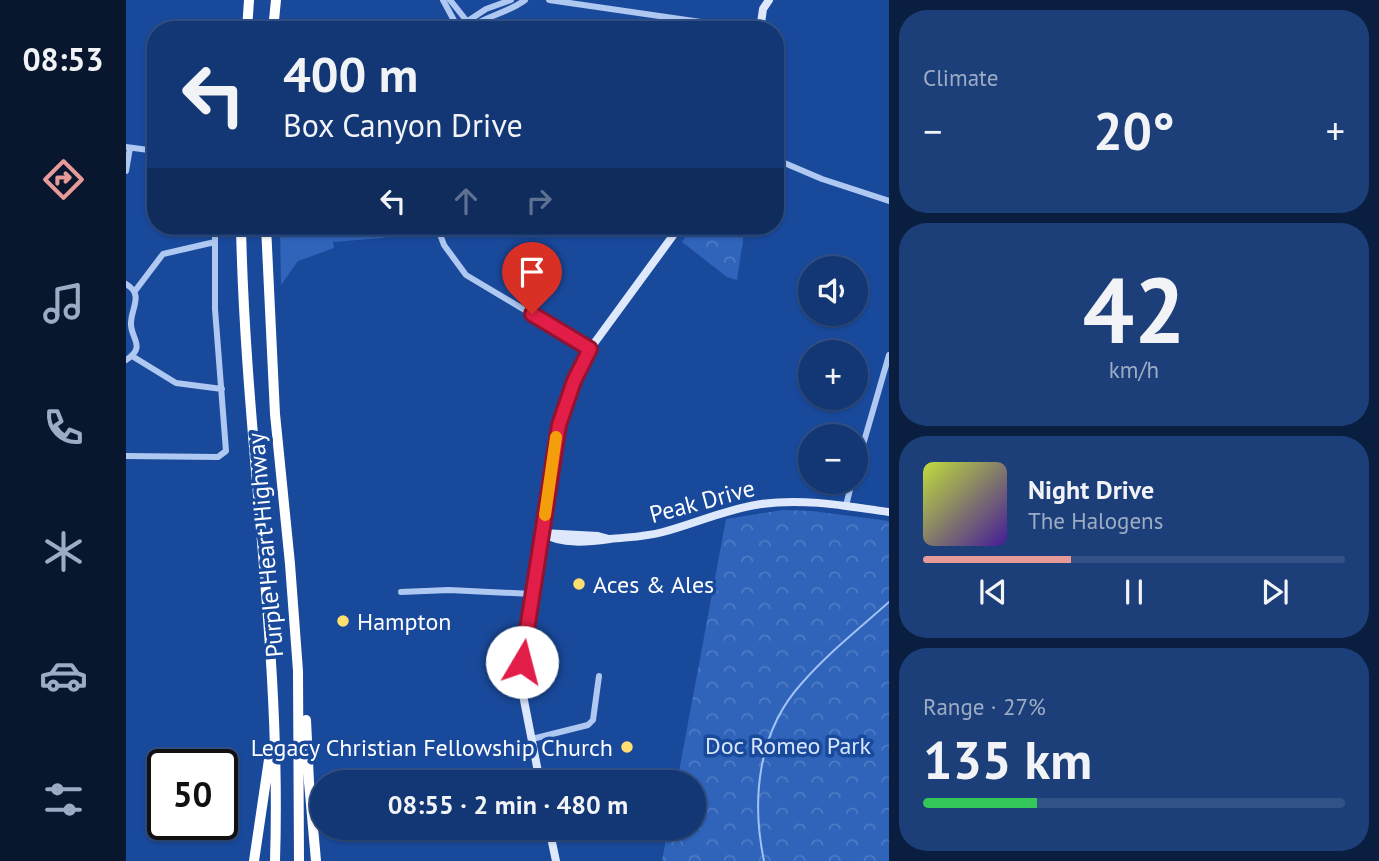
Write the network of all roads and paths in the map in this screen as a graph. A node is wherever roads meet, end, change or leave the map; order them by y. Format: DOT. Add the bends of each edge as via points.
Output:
graph roads {
  1 [pos="249,0"];
  2 [pos="275,0"];
  3 [pos="443,0"];
  4 [pos="450,0"];
  5 [pos="511,0"];
  6 [pos="524,0"];
  7 [pos="531,0"];
  8 [pos="548,0"];
  9 [pos="759,0"];
  10 [pos="769,0"];
  11 [pos="763,9"];
  12 [pos="466,20"];
  13 [pos="248,21"];
  14 [pos="274,21"];
  15 [pos="453,21"];
  16 [pos="480,21"];
  17 [pos="695,21"];
  18 [pos="760,21"];
  19 [pos="128,147"];
  20 [pos="147,150"];
  21 [pos="784,163"];
  22 [pos="126,171"];
  23 [pos="889,201"];
  24 [pos="215,235"];
  25 [pos="241,235"];
  26 [pos="266,235"];
  27 [pos="441,235"];
  28 [pos="673,235"];
  29 [pos="215,242"];
  30 [pos="126,284"];
  31 [pos="135,291"];
  32 [pos="129,322"];
  33 [pos="590,349"];
  34 [pos="889,355"];
  35 [pos="129,358"];
  36 [pos="222,389"];
  37 [pos="868,428"];
  38 [pos="126,456"];
  39 [pos="849,494"];
  40 [pos="846,506"];
  41 [pos="889,512"];
  42 [pos="542,533"];
  43 [pos="290,564"];
  44 [pos="401,592"];
  45 [pos="532,594"];
  46 [pos="599,676"];
  47 [pos="275,727"];
  48 [pos="532,739"];
  49 [pos="538,770"];
  50 [pos="552,840"];
  51 [pos="254,861"];
  52 [pos="275,861"];
  53 [pos="299,861"];
  54 [pos="316,861"];
  55 [pos="556,861"];
  1 -- 13 [label="highway"];
  2 -- 14 [label="highway"];
  3 -- 15 [label="street"];
  4 -- 12 [label="street"];
  5 -- 12 [label="street"];
  6 -- 7 [label="street"];
  6 -- 16 [label="street"];
  8 -- 17 [label="street"];
  9 -- 11 [label="main road"];
  10 -- 11 [label="main road"];
  11 -- 18 [label="main road"];
  19 -- 20 [label="street"];
  19 -- 22 [label="street"];
  21 -- 23 [label="street"];
  24 -- 29 [label="street"];
  25 -- 47 [label="highway, Purple Heart Highway" via="250,420"];
  26 -- 43 [label="highway, Purple Heart Highway" via="275,414"];
  27 -- 33 [label="street" via="466,275"];
  28 -- 33 [label="main road"];
  29 -- 31 [label="street" via="163,254"];
  29 -- 36 [label="street"];
  30 -- 31 [label="street"];
  31 -- 32 [label="street"];
  32 -- 35 [label="street" via="137,341"];
  33 -- 42 [label="main road" via="559,425"];
  34 -- 37 [label="street"];
  35 -- 36 [label="street" via="176,383"];
  36 -- 38 [label="street" via="227,445 221,456"];
  39 -- 40 [label="street"];
  40 -- 41 [label="main road, Peak Drive"];
  40 -- 42 [label="main road, Peak Drive" via="759,504 661,533 609,539"];
  42 -- 45 [label="main road"];
  43 -- 53 [label="highway, Purple Heart Highway" via="298,671"];
  43 -- 54 [label="highway" via="299,595"];
  44 -- 45 [label="street"];
  45 -- 48 [label="main road" via="522,680"];
  46 -- 48 [label="street" via="593,720 588,726"];
  47 -- 51 [label="highway"];
  47 -- 52 [label="highway, Purple Heart Highway"];
  48 -- 49 [label="main road"];
  50 -- 55 [label="main road"];
}
